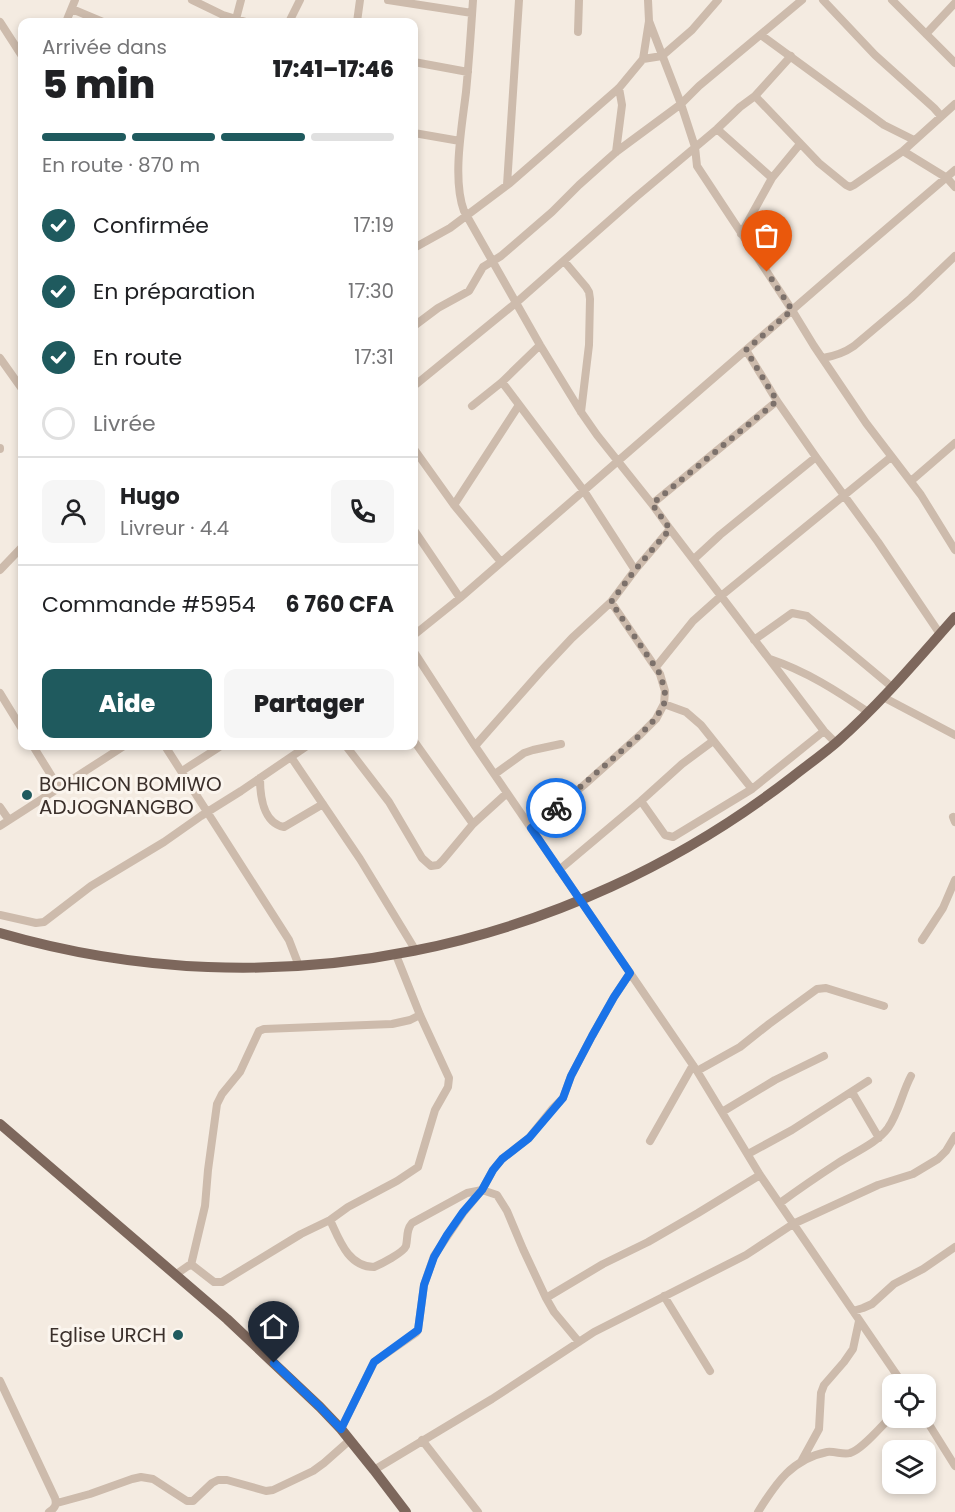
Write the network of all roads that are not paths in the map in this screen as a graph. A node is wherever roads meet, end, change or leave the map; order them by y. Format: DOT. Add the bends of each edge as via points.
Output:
graph roads {
  1 [pos="192,0"];
  2 [pos="241,0"];
  3 [pos="300,0"];
  4 [pos="360,0"];
  5 [pos="388,0"];
  6 [pos="473,0"];
  7 [pos="519,0"];
  8 [pos="579,0"];
  9 [pos="648,0"];
  10 [pos="718,0"];
  11 [pos="802,0"];
  12 [pos="823,0"];
  13 [pos="892,0"];
  14 [pos="955,3"];
  15 [pos="74,4"];
  16 [pos="472,13"];
  17 [pos="68,18"];
  18 [pos="96,18"];
  19 [pos="219,18"];
  20 [pos="236,18"];
  21 [pos="291,18"];
  22 [pos="358,18"];
  23 [pos="649,21"];
  24 [pos="0,22"];
  25 [pos="578,32"];
  26 [pos="926,34"];
  27 [pos="761,35"];
  28 [pos="18,50"];
  29 [pos="662,56"];
  30 [pos="791,57"];
  31 [pos="643,59"];
  32 [pos="418,63"];
  33 [pos="955,63"];
  34 [pos="468,72"];
  35 [pos="619,88"];
  36 [pos="755,96"];
  37 [pos="681,104"];
  38 [pos="955,104"];
  39 [pos="941,116"];
  40 [pos="717,129"];
  41 [pos="418,134"];
  42 [pos="914,140"];
  43 [pos="460,141"];
  44 [pos="800,144"];
  45 [pos="696,147"];
  46 [pos="903,151"];
  47 [pos="616,152"];
  48 [pos="955,170"];
  49 [pos="772,178"];
  50 [pos="947,178"];
  51 [pos="507,185"];
  52 [pos="955,187"];
  53 [pos="467,216"];
  54 [pos="741,234"];
  55 [pos="418,246"];
  56 [pos="955,256"];
  57 [pos="493,261"];
  58 [pos="564,261"];
  59 [pos="517,302"];
  60 [pos="792,310"];
  61 [pos="418,323"];
  62 [pos="540,345"];
  63 [pos="746,350"];
  64 [pos="0,358"];
  65 [pos="823,358"];
  66 [pos="502,382"];
  67 [pos="18,383"];
  68 [pos="418,383"];
  69 [pos="777,401"];
  70 [pos="519,405"];
  71 [pos="472,406"];
  72 [pos="581,412"];
  73 [pos="954,446"];
  74 [pos="418,454"];
  75 [pos="816,457"];
  76 [pos="891,457"];
  77 [pos="618,460"];
  78 [pos="910,481"];
  79 [pos="584,491"];
  80 [pos="844,495"];
  81 [pos="652,504"];
  82 [pos="454,505"];
  83 [pos="670,529"];
  84 [pos="418,536"];
  85 [pos="955,550"];
  86 [pos="18,551"];
  87 [pos="694,560"];
  88 [pos="501,562"];
  89 [pos="0,570"];
  90 [pos="635,570"];
  91 [pos="721,596"];
  92 [pos="460,598"];
  93 [pos="611,602"];
  94 [pos="955,618"];
  95 [pos="418,632"];
  96 [pos="940,634"];
  97 [pos="754,640"];
  98 [pos="418,658"];
  99 [pos="770,658"];
  100 [pos="656,667"];
  101 [pos="892,687"];
  102 [pos="0,693"];
  103 [pos="883,696"];
  104 [pos="664,704"];
  105 [pos="868,712"];
  106 [pos="18,722"];
  107 [pos="824,731"];
  108 [pos="955,735"];
  109 [pos="713,741"];
  110 [pos="836,743"];
  111 [pos="561,744"];
  112 [pos="418,747"];
  113 [pos="476,747"];
  114 [pos="35,750"];
  115 [pos="118,750"];
  116 [pos="168,750"];
  117 [pos="215,750"];
  118 [pos="301,750"];
  119 [pos="349,750"];
  120 [pos="291,757"];
  121 [pos="182,771"];
  122 [pos="495,774"];
  123 [pos="260,778"];
  124 [pos="59,788"];
  125 [pos="752,789"];
  126 [pos="507,793"];
  127 [pos="641,801"];
  128 [pos="323,804"];
  129 [pos="0,807"];
  130 [pos="207,812"];
  131 [pos="9,820"];
  132 [pos="473,824"];
  133 [pos="0,826"];
  134 [pos="531,828"];
  135 [pos="559,870"];
  136 [pos="955,880"];
  137 [pos="580,901"];
  138 [pos="0,915"];
  139 [pos="0,933"];
  140 [pos="922,940"];
  141 [pos="416,951"];
  142 [pos="396,955"];
  143 [pos="299,966"];
  144 [pos="630,973"];
  145 [pos="884,1006"];
  146 [pos="420,1015"];
  147 [pos="824,1056"];
  148 [pos="695,1068"];
  149 [pos="911,1076"];
  150 [pos="868,1081"];
  151 [pos="852,1092"];
  152 [pos="722,1112"];
  153 [pos="0,1124"];
  154 [pos="955,1136"];
  155 [pos="879,1138"];
  156 [pos="650,1141"];
  157 [pos="748,1154"];
  158 [pos="760,1175"];
  159 [pos="482,1190"];
  160 [pos="780,1203"];
  161 [pos="330,1220"];
  162 [pos="793,1224"];
  163 [pos="955,1247"];
  164 [pos="191,1265"];
  165 [pos="176,1275"];
  166 [pos="664,1296"];
  167 [pos="546,1298"];
  168 [pos="853,1311"];
  169 [pos="859,1321"];
  170 [pos="579,1342"];
  171 [pos="710,1371"];
  172 [pos="896,1374"];
  173 [pos="0,1381"];
  174 [pos="882,1424"];
  175 [pos="931,1428"];
  176 [pos="341,1429"];
  177 [pos="350,1440"];
  178 [pos="422,1440"];
  179 [pos="802,1460"];
  180 [pos="955,1466"];
  181 [pos="374,1470"];
  182 [pos="57,1503"];
  183 [pos="49,1512"];
  184 [pos="406,1512"];
  185 [pos="478,1512"];
  186 [pos="758,1512"];
  1 -- 19 [label="street"];
  2 -- 20 [label="street"];
  3 -- 21 [label="street"];
  4 -- 22 [label="street"];
  5 -- 16 [label="street"];
  6 -- 16 [label="street"];
  7 -- 51 [label="street"];
  8 -- 25 [label="street"];
  9 -- 23 [label="street"];
  10 -- 29 [label="street"];
  11 -- 27 [label="street"];
  12 -- 39 [label="street"];
  13 -- 26 [label="street"];
  14 -- 26 [label="street"];
  15 -- 17 [label="street"];
  15 -- 18 [label="street"];
  16 -- 34 [label="street"];
  23 -- 29 [label="street"];
  23 -- 31 [label="street"];
  24 -- 28 [label="street"];
  26 -- 33 [label="street"];
  27 -- 30 [label="street"];
  27 -- 37 [label="street"];
  29 -- 31 [label="street"];
  29 -- 37 [label="street"];
  30 -- 36 [label="street"];
  30 -- 42 [label="street" via="884,125"];
  31 -- 35 [label="street"];
  32 -- 34 [label="street"];
  34 -- 43 [label="street"];
  35 -- 47 [label="street"];
  35 -- 51 [label="street"];
  36 -- 40 [label="street"];
  36 -- 44 [label="street"];
  37 -- 45 [label="street"];
  37 -- 47 [label="street"];
  38 -- 39 [label="street"];
  39 -- 42 [label="street"];
  40 -- 45 [label="street"];
  40 -- 49 [label="street"];
  41 -- 43 [label="street"];
  42 -- 46 [label="street"];
  43 -- 53 [label="street" via="459,190"];
  44 -- 46 [label="street" via="850,186"];
  44 -- 49 [label="street"];
  45 -- 54 [label="street" via="697,166"];
  45 -- 58 [label="street"];
  46 -- 50 [label="street"];
  47 -- 57 [label="street"];
  48 -- 50 [label="street"];
  49 -- 54 [label="street"];
  50 -- 52 [label="street"];
  50 -- 60 [label="street"];
  51 -- 53 [label="street"];
  53 -- 55 [label="street"];
  53 -- 57 [label="street"];
  54 -- 60 [label="street"];
  56 -- 65 [label="street" via="854,346 837,356"];
  57 -- 59 [label="street"];
  57 -- 61 [label="street" via="480,270 469,291"];
  58 -- 59 [label="street"];
  58 -- 72 [label="street" via="586,287 590,299"];
  59 -- 62 [label="street"];
  59 -- 68 [label="street"];
  60 -- 63 [label="street"];
  60 -- 65 [label="street"];
  62 -- 66 [label="street"];
  62 -- 72 [label="street"];
  63 -- 69 [label="street"];
  63 -- 77 [label="street"];
  64 -- 67 [label="street"];
  65 -- 76 [label="street"];
  66 -- 70 [label="street"];
  66 -- 71 [label="street"];
  69 -- 75 [label="street"];
  69 -- 81 [label="street"];
  70 -- 79 [label="street"];
  70 -- 82 [label="street"];
  72 -- 77 [label="street"];
  73 -- 78 [label="street"];
  74 -- 82 [label="street"];
  75 -- 80 [label="street"];
  75 -- 87 [label="street"];
  76 -- 78 [label="street"];
  76 -- 80 [label="street"];
  77 -- 79 [label="street"];
  77 -- 81 [label="street"];
  78 -- 85 [label="street"];
  79 -- 88 [label="street"];
  79 -- 90 [label="street"];
  80 -- 91 [label="street"];
  80 -- 96 [label="street"];
  81 -- 83 [label="street"];
  82 -- 88 [label="street"];
  83 -- 87 [label="street"];
  83 -- 90 [label="street"];
  84 -- 92 [label="street"];
  86 -- 89 [label="street"];
  87 -- 91 [label="street"];
  88 -- 92 [label="street"];
  90 -- 93 [label="street"];
  91 -- 97 [label="street"];
  91 -- 100 [label="street" via="693,621"];
  92 -- 95 [label="street"];
  93 -- 100 [label="street"];
  93 -- 113 [label="street" via="542,670"];
  94 -- 96 [label="main road"];
  96 -- 101 [label="main road"];
  97 -- 99 [label="street"];
  97 -- 101 [label="street" via="792,613 807,616"];
  98 -- 113 [label="street"];
  99 -- 105 [label="street" via="835,689"];
  99 -- 107 [label="street"];
  100 -- 104 [label="street" via="663,680"];
  101 -- 103 [label="main road"];
  102 -- 106 [label="street"];
  103 -- 105 [label="main road"];
  103 -- 108 [label="street"];
  104 -- 109 [label="street" via="693,717"];
  104 -- 134 [label="street" via="640,735"];
  105 -- 110 [label="main road"];
  107 -- 110 [label="street"];
  107 -- 125 [label="street"];
  109 -- 125 [label="street"];
  109 -- 127 [label="street"];
  110 -- 137 [label="main road" via="754,805 688,848"];
  111 -- 122 [label="street" via="524,753"];
  112 -- 132 [label="street"];
  113 -- 122 [label="street"];
  114 -- 124 [label="street"];
  115 -- 124 [label="street"];
  116 -- 121 [label="street"];
  117 -- 121 [label="street"];
  118 -- 120 [label="street"];
  119 -- 132 [label="street" via="380,789 429,865 443,860"];
  120 -- 123 [label="street"];
  120 -- 128 [label="street"];
  121 -- 130 [label="street"];
  122 -- 126 [label="street"];
  123 -- 128 [label="street" via="263,806 281,827"];
  123 -- 130 [label="street"];
  124 -- 131 [label="street"];
  125 -- 127 [label="street" via="673,837 666,835"];
  126 -- 132 [label="street"];
  126 -- 134 [label="street"];
  127 -- 135 [label="street"];
  128 -- 141 [label="street"];
  129 -- 131 [label="street"];
  130 -- 138 [label="street" via="44,922 36,924"];
  130 -- 143 [label="street" via="289,940"];
  131 -- 133 [label="street"];
  134 -- 135 [label="street"];
  135 -- 137 [label="street"];
  136 -- 140 [label="street"];
  137 -- 141 [label="main road" via="507,928"];
  137 -- 144 [label="street"];
  139 -- 143 [label="main road" via="57,948 161,964 224,968"];
  141 -- 142 [label="main road"];
  142 -- 143 [label="main road"];
  142 -- 146 [label="street"];
  144 -- 148 [label="street"];
  144 -- 159 [label="street" via="592,1036 563,1098 529,1138 502,1159"];
  145 -- 148 [label="street" via="818,989 740,1047"];
  146 -- 161 [label="street" via="449,1080 435,1110 419,1165"];
  146 -- 164 [label="street" via="392,1024 259,1031 240,1072 215,1110 205,1206"];
  147 -- 152 [label="street"];
  148 -- 152 [label="street"];
  148 -- 156 [label="street"];
  149 -- 155 [label="street" via="895,1116"];
  150 -- 151 [label="street"];
  151 -- 155 [label="street"];
  151 -- 157 [label="street"];
  152 -- 157 [label="street"];
  153 -- 165 [label="main road"];
  154 -- 162 [label="street" via="938,1159 913,1174 878,1185"];
  155 -- 160 [label="street"];
  157 -- 158 [label="street"];
  158 -- 160 [label="street"];
  158 -- 167 [label="street"];
  159 -- 161 [label="street" via="461,1196 412,1223 403,1251 374,1267 357,1263 344,1249"];
  159 -- 167 [label="street" via="500,1197"];
  159 -- 176 [label="street" via="434,1257 424,1285 418,1330 374,1362"];
  160 -- 162 [label="street"];
  161 -- 164 [label="street" via="222,1282 214,1282"];
  162 -- 166 [label="street" via="747,1255"];
  162 -- 168 [label="street"];
  163 -- 168 [label="street" via="894,1284 872,1304"];
  164 -- 165 [label="street"];
  165 -- 176 [label="main road"];
  166 -- 170 [label="street"];
  166 -- 171 [label="street"];
  167 -- 170 [label="street"];
  168 -- 169 [label="street"];
  169 -- 172 [label="street"];
  169 -- 179 [label="street" via="853,1349 821,1393 819,1430"];
  170 -- 178 [label="street"];
  173 -- 182 [label="street"];
  174 -- 179 [label="street" via="862,1447 851,1453 830,1452"];
  175 -- 180 [label="street"];
  176 -- 177 [label="main road"];
  177 -- 181 [label="main road"];
  177 -- 182 [label="street" via="313,1471 269,1491 219,1480 193,1501 187,1501 153,1479 141,1477"];
  178 -- 181 [label="street"];
  178 -- 185 [label="street"];
  179 -- 186 [label="street" via="789,1470"];
  181 -- 184 [label="main road"];
  182 -- 183 [label="street"];
}
